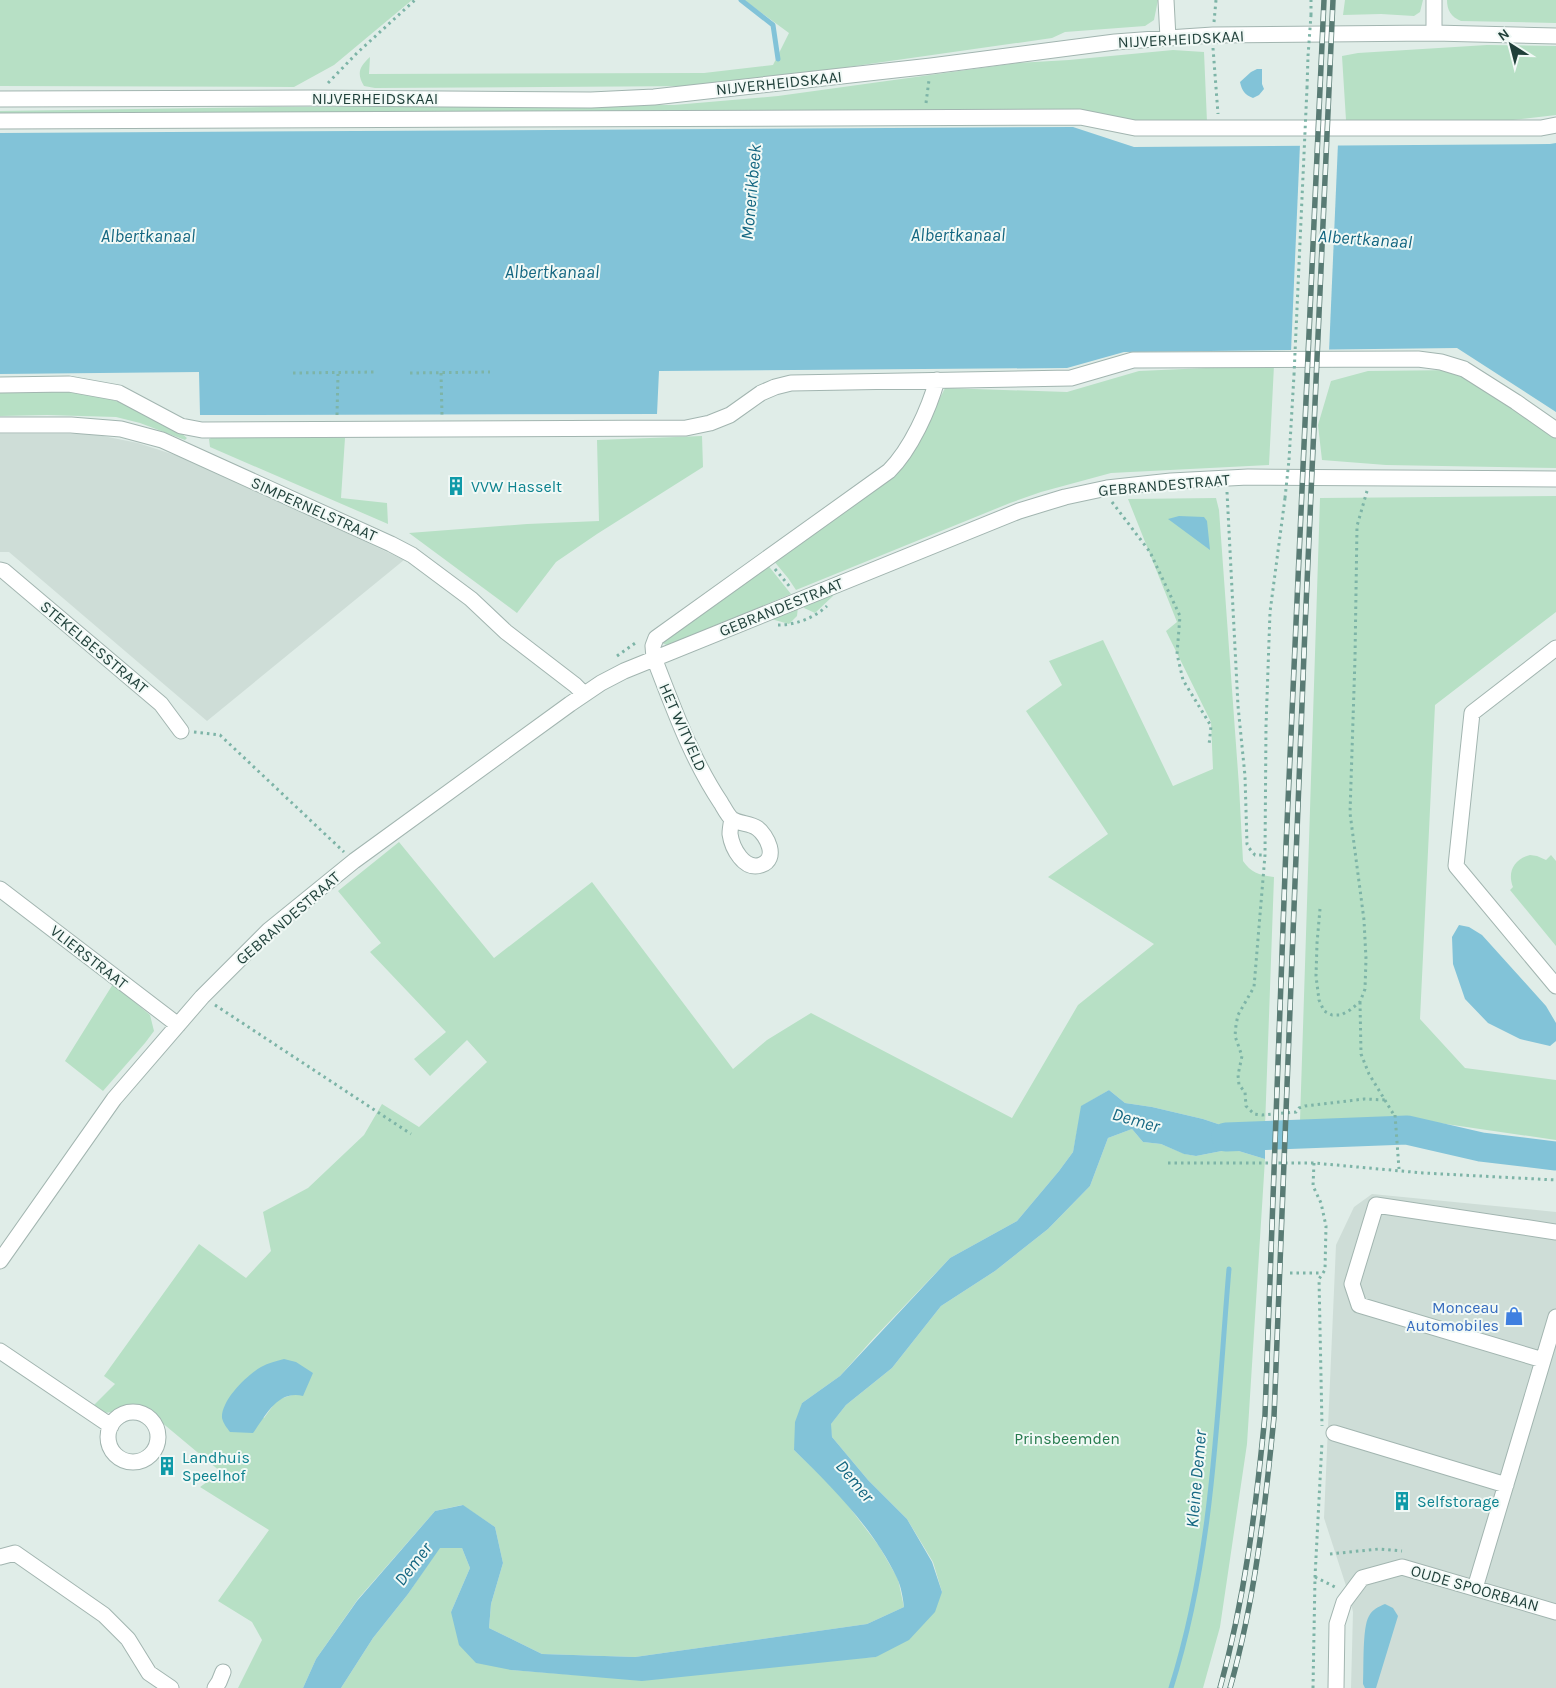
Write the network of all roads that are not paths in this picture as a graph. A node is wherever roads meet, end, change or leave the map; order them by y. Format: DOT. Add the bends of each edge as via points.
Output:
graph roads {
  1 [pos="1166,0"];
  2 [pos="1434,0"];
  3 [pos="1434,33"];
  4 [pos="1556,36"];
  5 [pos="1168,38"];
  6 [pos="0,99"];
  7 [pos="0,121"];
  8 [pos="1556,125"];
  9 [pos="937,380"];
  10 [pos="0,385"];
  11 [pos="0,425"];
  12 [pos="1556,430"];
  13 [pos="1556,479"];
  14 [pos="0,570"];
  15 [pos="1556,648"];
  16 [pos="654,658"];
  17 [pos="584,694"];
  18 [pos="181,731"];
  19 [pos="732,819"];
  20 [pos="0,889"];
  21 [pos="1556,986"];
  22 [pos="178,1025"];
  23 [pos="1556,1232"];
  24 [pos="0,1261"];
  25 [pos="1556,1317"];
  26 [pos="0,1351"];
  27 [pos="1543,1360"];
  28 [pos="111,1426"];
  29 [pos="1334,1433"];
  30 [pos="1506,1485"];
  31 [pos="0,1557"];
  32 [pos="1475,1588"];
  33 [pos="1556,1612"];
  34 [pos="223,1672"];
  35 [pos="171,1688"];
  36 [pos="215,1688"];
  37 [pos="1336,1688"];
  1 -- 5 [label="street"];
  2 -- 3 [label="street"];
  3 -- 4 [label="street, NIJVERHEIDSKAAI"];
  3 -- 5 [label="street, NIJVERHEIDSKAAI"];
  5 -- 6 [label="street, NIJVERHEIDSKAAI" via="645,97 591,100"];
  7 -- 8 [label="street" via="924,116 1080,117 1135,128 1541,128"];
  9 -- 10 [label="street" via="774,386 730,415 686,428 202,430 181,426 119,393 69,384"];
  9 -- 12 [label="street" via="1071,378 1133,360 1418,359 1464,369"];
  9 -- 16 [label="street, GEBRANDESTRAAT" via="932,399 908,448 889,470 656,638 652,646"];
  11 -- 17 [label="street, SIMPERNELSTRAAT" via="121,429 162,440 391,544 471,599 506,632"];
  13 -- 16 [label="street, GEBRANDESTRAAT" via="1248,477 1171,480 1107,488 1019,511"];
  14 -- 18 [label="street, STEKELBESSTRAAT" via="161,704"];
  15 -- 21 [label="street" via="1472,713 1456,866"];
  16 -- 17 [label="street, GEBRANDESTRAAT"];
  16 -- 19 [label="street, HET WITVELD" via="691,752"];
  17 -- 22 [label="street, GEBRANDESTRAAT" via="354,861 270,930"];
  20 -- 22 [label="street, VLIERSTRAAT"];
  22 -- 24 [label="street, GEBRANDESTRAAT" via="114,1099"];
  23 -- 27 [label="street" via="1376,1205 1352,1284 1359,1305"];
  25 -- 27 [label="street"];
  26 -- 28 [label="street"];
  27 -- 30 [label="street"];
  29 -- 30 [label="street"];
  30 -- 32 [label="street"];
  31 -- 35 [label="street" via="15,1553 104,1615 128,1639 148,1673"];
  32 -- 33 [label="street, OUDE SPOORBAAN"];
  32 -- 37 [label="street, OUDE SPOORBAAN" via="1402,1568 1362,1578 1344,1602 1337,1624"];
  34 -- 36 [label="street"];
}
